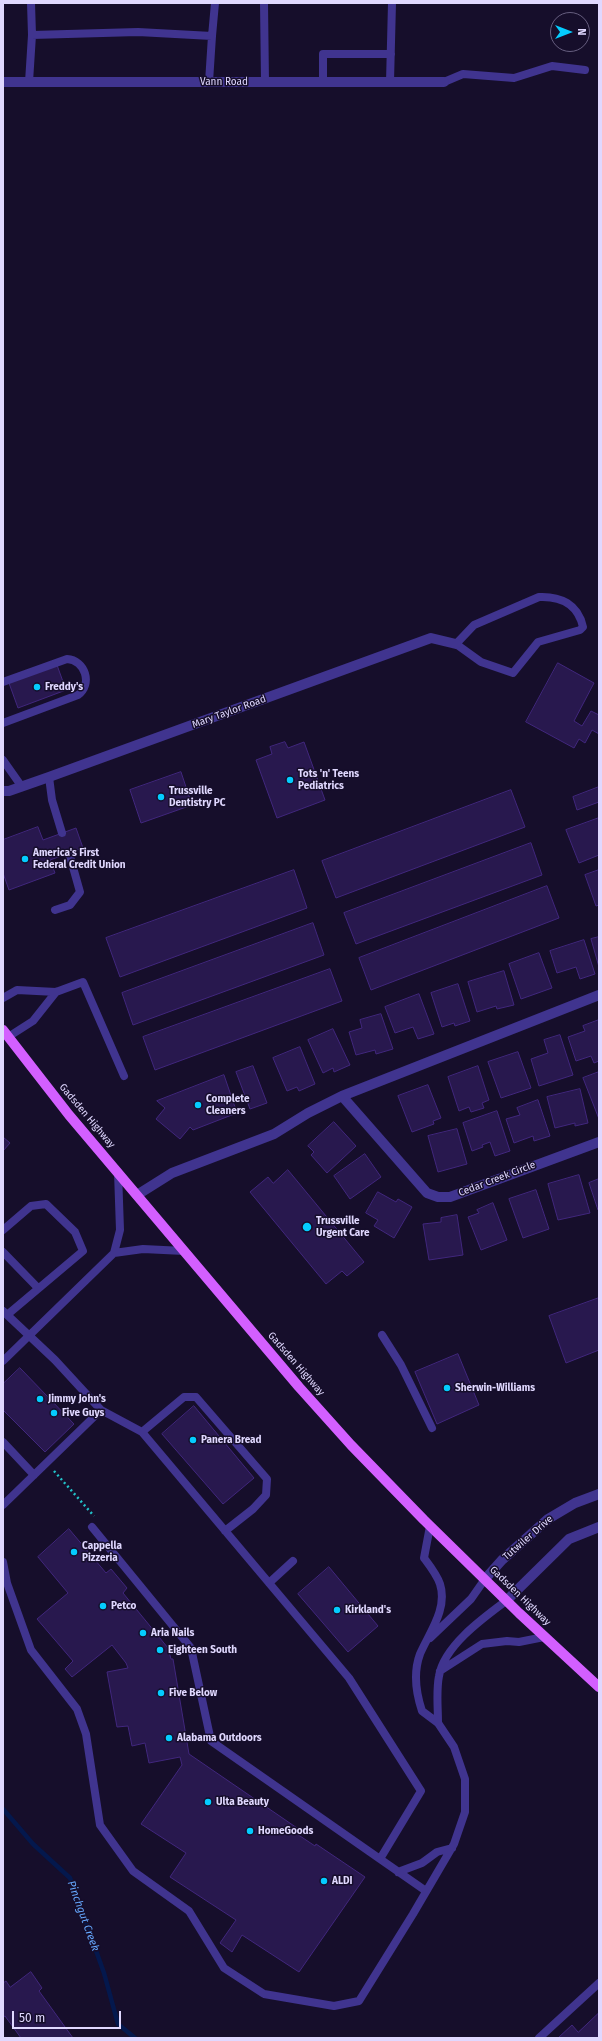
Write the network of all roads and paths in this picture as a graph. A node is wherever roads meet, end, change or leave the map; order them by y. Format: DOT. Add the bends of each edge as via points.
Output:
graph roads {
  1 [pos="30,3"];
  2 [pos="215,3"];
  3 [pos="264,3"];
  4 [pos="392,3"];
  5 [pos="32,35"];
  6 [pos="212,36"];
  7 [pos="391,54"];
  8 [pos="585,70"];
  9 [pos="3,82"];
  10 [pos="29,82"];
  11 [pos="209,82"];
  12 [pos="265,82"];
  13 [pos="323,82"];
  14 [pos="390,82"];
  15 [pos="444,82"];
  16 [pos="456,644"];
  17 [pos="3,682"];
  18 [pos="3,723"];
  19 [pos="3,760"];
  20 [pos="49,778"];
  21 [pos="22,786"];
  22 [pos="3,791"];
  23 [pos="62,833"];
  24 [pos="69,853"];
  25 [pos="55,910"];
  26 [pos="56,992"];
  27 [pos="599,995"];
  28 [pos="3,998"];
  29 [pos="6,1034"];
  30 [pos="124,1076"];
  31 [pos="342,1096"];
  32 [pos="599,1142"];
  33 [pos="118,1172"];
  34 [pos="137,1195"];
  35 [pos="3,1230"];
  36 [pos="184,1251"];
  37 [pos="3,1252"];
  38 [pos="114,1253"];
  39 [pos="38,1288"];
  40 [pos="5,1313"];
  41 [pos="382,1335"];
  42 [pos="29,1337"];
  43 [pos="3,1361"];
  44 [pos="101,1410"];
  45 [pos="432,1428"];
  46 [pos="142,1432"];
  47 [pos="3,1442"];
  48 [pos="34,1475"];
  49 [pos="62,1480"];
  50 [pos="599,1494"];
  51 [pos="3,1505"];
  52 [pos="98,1521"];
  53 [pos="430,1526"];
  54 [pos="92,1527"];
  55 [pos="599,1527"];
  56 [pos="225,1531"];
  57 [pos="293,1561"];
  58 [pos="3,1562"];
  59 [pos="485,1579"];
  60 [pos="269,1583"];
  61 [pos="506,1601"];
  62 [pos="544,1637"];
  63 [pos="427,1640"];
  64 [pos="440,1671"];
  65 [pos="599,1687"];
  66 [pos="438,1723"];
  67 [pos="452,1848"];
  68 [pos="380,1859"];
  69 [pos="398,1872"];
  70 [pos="426,1891"];
  71 [pos="599,1983"];
  72 [pos="539,2038"];
  1 -- 5 [label="lane"];
  2 -- 6 [label="lane"];
  3 -- 12 [label="lane"];
  4 -- 7 [label="lane"];
  5 -- 6 [label="lane" via="138,32"];
  5 -- 10 [label="lane"];
  6 -- 11 [label="lane"];
  7 -- 13 [label="lane" via="323,54"];
  7 -- 14 [label="lane"];
  8 -- 15 [label="lane" via="552,66 514,78 463,74"];
  9 -- 10 [label="street, Vann Road"];
  10 -- 11 [label="street, Vann Road"];
  11 -- 12 [label="street, Vann Road"];
  12 -- 13 [label="street, Vann Road"];
  13 -- 14 [label="street, Vann Road"];
  14 -- 15 [label="street, Vann Road"];
  16 -- 16 [label="lane" via="481,662 513,673 538,642 580,630 583,626 577,610 565,601 553,596 539,597 474,625"];
  16 -- 20 [label="street, Mary Taylor Road" via="431,638"];
  17 -- 18 [label="lane" via="72,659 82,667 87,682 86,687 78,695"];
  19 -- 21 [label="lane"];
  20 -- 21 [label="street, Mary Taylor Road"];
  20 -- 23 [label="lane" via="52,800"];
  21 -- 22 [label="street, Mary Taylor Road"];
  24 -- 25 [label="lane" via="80,892 70,905"];
  26 -- 28 [label="lane" via="17,990"];
  26 -- 29 [label="lane" via="33,1022"];
  26 -- 30 [label="lane" via="83,982"];
  27 -- 31 [label="street"];
  29 -- 33 [label="main road, Gadsden Highway" via="69,1115"];
  31 -- 32 [label="street, Cedar Creek Circle" via="427,1193 438,1197 450,1197"];
  31 -- 34 [label="street" via="274,1134 172,1173"];
  33 -- 34 [label="main road, Gadsden Highway"];
  33 -- 38 [label="lane" via="120,1230"];
  34 -- 36 [label="main road, Gadsden Highway"];
  35 -- 39 [label="lane" via="31,1206 46,1204 75,1232 83,1251"];
  36 -- 38 [label="lane" via="143,1249"];
  36 -- 53 [label="main road, Gadsden Highway" via="304,1393"];
  37 -- 39 [label="lane"];
  38 -- 42 [label="lane"];
  39 -- 40 [label="lane"];
  40 -- 42 [label="lane"];
  41 -- 45 [label="lane" via="401,1366"];
  42 -- 43 [label="lane"];
  42 -- 44 [label="lane" via="55,1360"];
  44 -- 46 [label="lane"];
  44 -- 48 [label="lane"];
  46 -- 56 [label="lane"];
  46 -- 56 [label="lane" via="184,1396 196,1397 267,1479 266,1495"];
  47 -- 48 [label="lane"];
  48 -- 51 [label="lane"];
  49 -- 52 [label="path"];
  50 -- 59 [label="street, Tutwiler Drive" via="575,1503 548,1519 502,1560"];
  53 -- 59 [label="main road, Gadsden Highway"];
  53 -- 63 [label="lane" via="424,1558 440,1584 442,1597 435,1625"];
  54 -- 68 [label="lane" via="191,1648 211,1742"];
  55 -- 61 [label="street" via="569,1539"];
  56 -- 60 [label="lane"];
  57 -- 60 [label="lane"];
  58 -- 70 [label="lane" via="7,1583 31,1650 77,1710 84,1728 100,1825 133,1871 189,1911 224,1968 264,1994 334,2006 359,2001"];
  59 -- 61 [label="main road, Gadsden Highway"];
  59 -- 63 [label="lane" via="471,1599"];
  60 -- 68 [label="lane" via="349,1678 421,1791"];
  61 -- 62 [label="main road, Gadsden Highway"];
  61 -- 64 [label="lane" via="482,1619 452,1648"];
  62 -- 64 [label="lane" via="519,1642 482,1644"];
  62 -- 65 [label="main road, Gadsden Highway"];
  63 -- 66 [label="lane" via="420,1655 416,1685 422,1711"];
  64 -- 66 [label="lane" via="437,1689"];
  66 -- 67 [label="lane" via="454,1747 465,1779 465,1812"];
  67 -- 69 [label="lane" via="437,1852 422,1863"];
  67 -- 70 [label="lane"];
  68 -- 69 [label="lane"];
  69 -- 70 [label="lane"];
  71 -- 72 [label="lane"];
}
